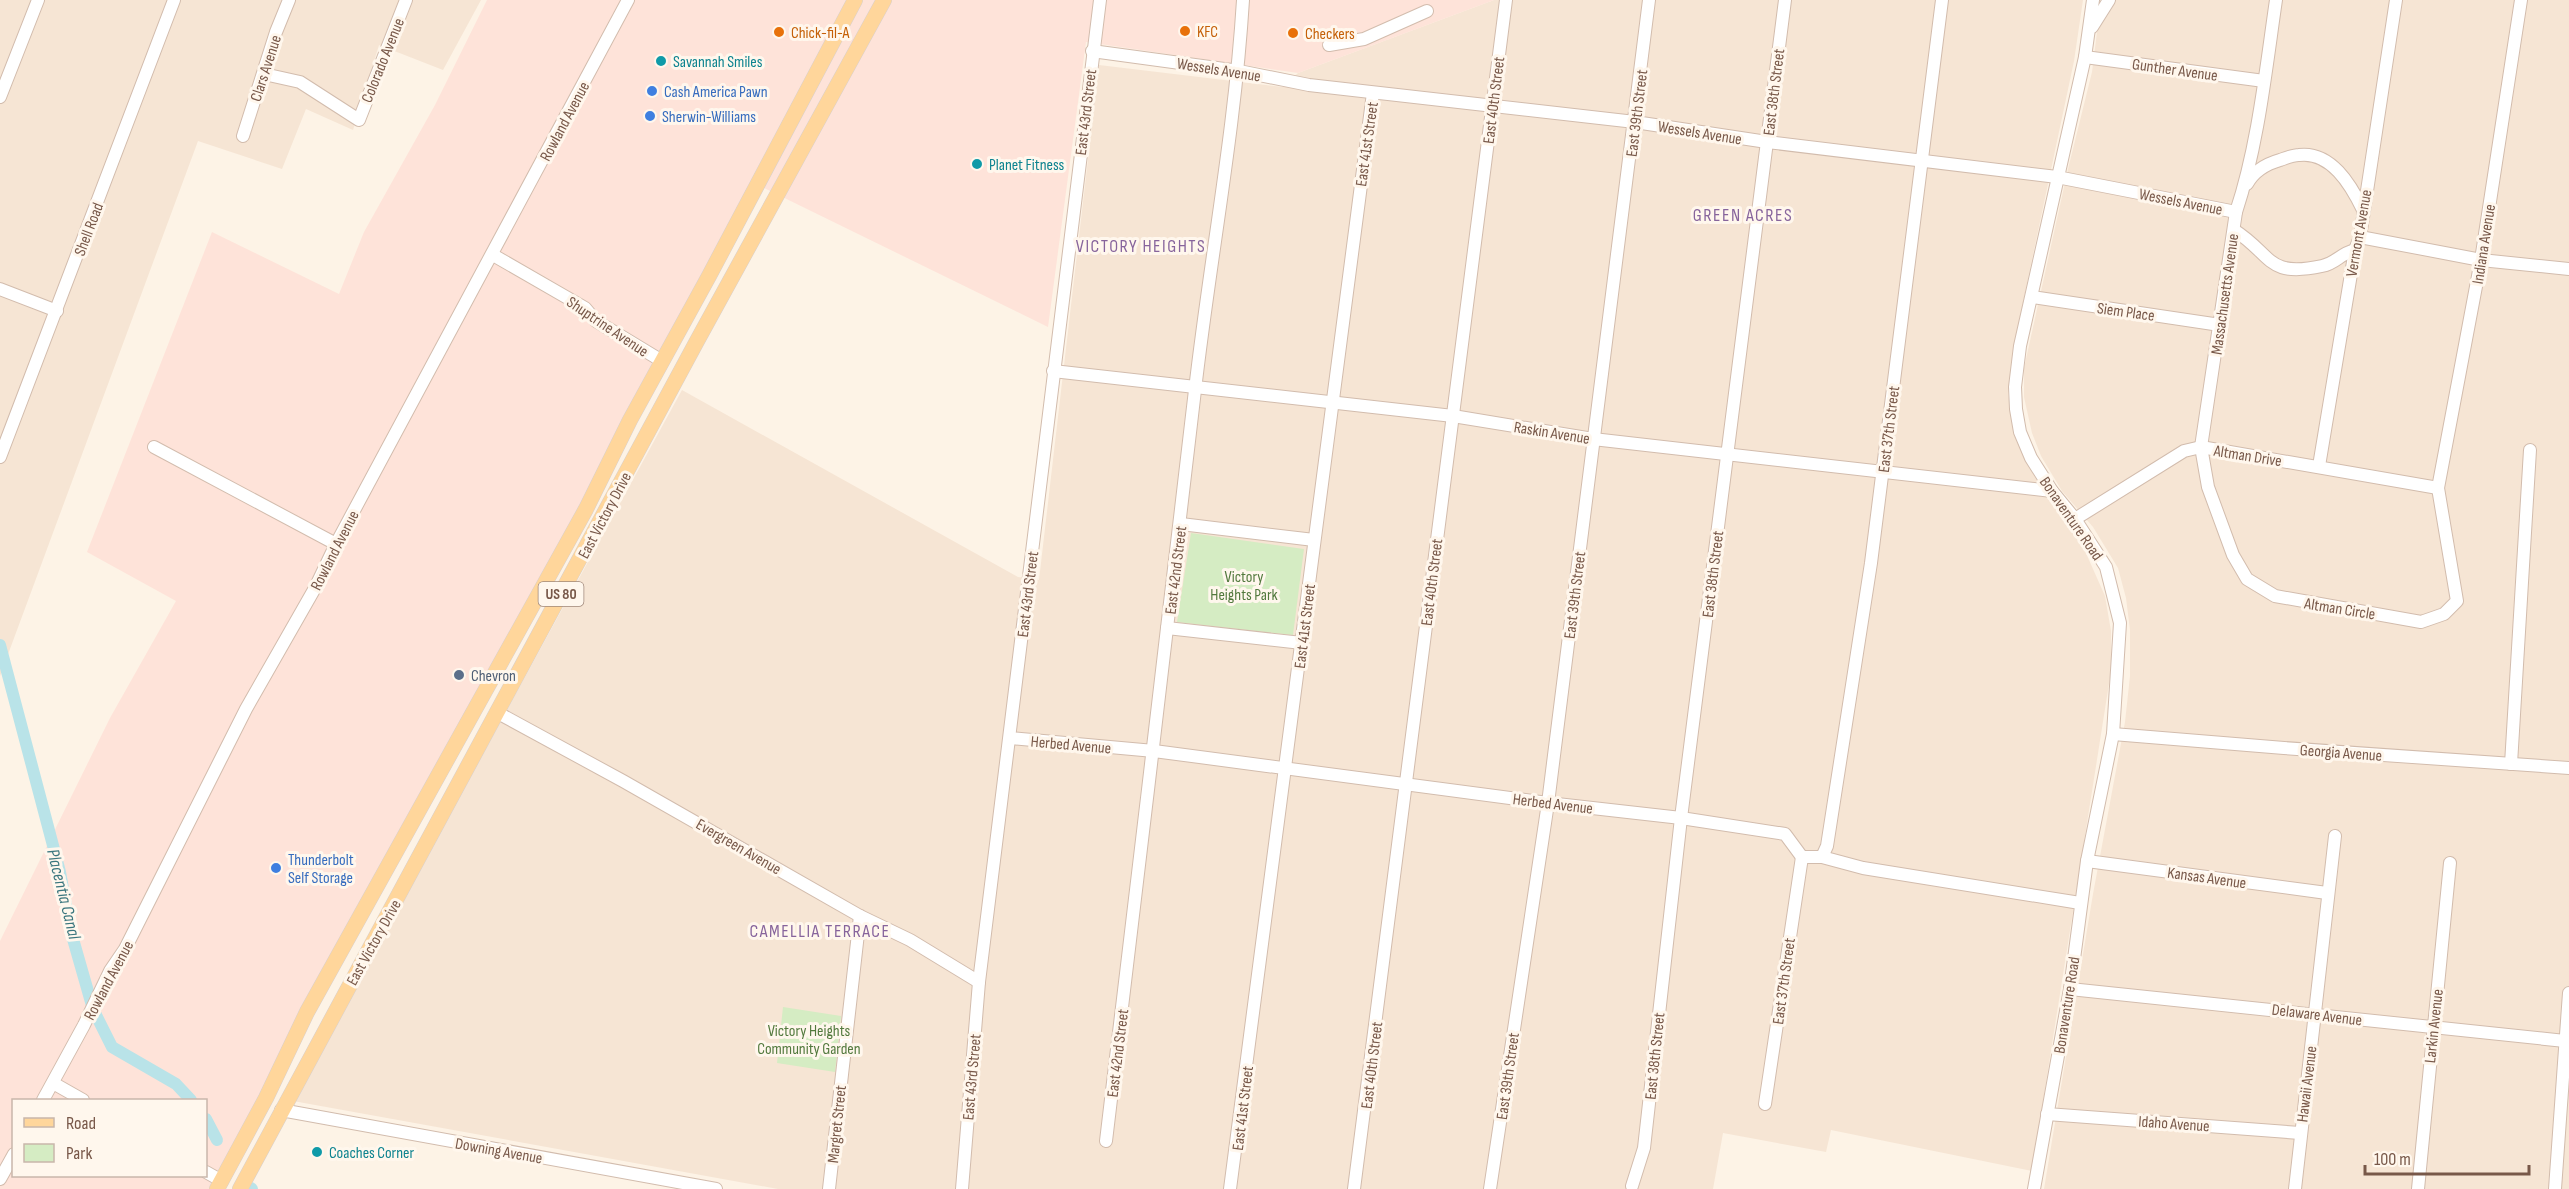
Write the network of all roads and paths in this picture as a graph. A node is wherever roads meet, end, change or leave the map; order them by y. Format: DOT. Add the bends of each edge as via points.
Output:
graph roads {
  1 [pos="38,0"];
  2 [pos="174,0"];
  3 [pos="289,0"];
  4 [pos="406,0"];
  5 [pos="628,0"];
  6 [pos="855,0"];
  7 [pos="884,0"];
  8 [pos="1100,0"];
  9 [pos="1243,0"];
  10 [pos="1506,0"];
  11 [pos="1649,0"];
  12 [pos="1785,0"];
  13 [pos="1942,0"];
  14 [pos="2093,0"];
  15 [pos="2109,0"];
  16 [pos="2276,0"];
  17 [pos="2396,0"];
  18 [pos="2521,0"];
  19 [pos="1427,10"];
  20 [pos="2090,30"];
  21 [pos="1329,45"];
  22 [pos="1092,51"];
  23 [pos="2085,57"];
  24 [pos="1239,71"];
  25 [pos="264,74"];
  26 [pos="2264,81"];
  27 [pos="1373,93"];
  28 [pos="0,97"];
  29 [pos="1493,105"];
  30 [pos="1635,122"];
  31 [pos="243,136"];
  32 [pos="1767,142"];
  33 [pos="1923,161"];
  34 [pos="2057,177"];
  35 [pos="2243,190"];
  36 [pos="2363,210"];
  37 [pos="2236,212"];
  38 [pos="2234,230"];
  39 [pos="2360,237"];
  40 [pos="2355,250"];
  41 [pos="493,255"];
  42 [pos="2481,260"];
  43 [pos="2569,269"];
  44 [pos="0,289"];
  45 [pos="2032,297"];
  46 [pos="57,311"];
  47 [pos="2220,325"];
  48 [pos="662,361"];
  49 [pos="1053,371"];
  50 [pos="1195,388"];
  51 [pos="1333,404"];
  52 [pos="1453,416"];
  53 [pos="1593,439"];
  54 [pos="154,447"];
  55 [pos="2201,447"];
  56 [pos="2530,450"];
  57 [pos="1727,453"];
  58 [pos="0,457"];
  59 [pos="2319,466"];
  60 [pos="1883,471"];
  61 [pos="2438,488"];
  62 [pos="2052,491"];
  63 [pos="586,509"];
  64 [pos="603,518"];
  65 [pos="2074,519"];
  66 [pos="1181,524"];
  67 [pos="1314,540"];
  68 [pos="336,544"];
  69 [pos="1167,628"];
  70 [pos="1302,643"];
  71 [pos="498,712"];
  72 [pos="2113,734"];
  73 [pos="1010,738"];
  74 [pos="1154,751"];
  75 [pos="2511,764"];
  76 [pos="1286,768"];
  77 [pos="2569,768"];
  78 [pos="1405,785"];
  79 [pos="425,800"];
  80 [pos="1548,803"];
  81 [pos="444,812"];
  82 [pos="1681,818"];
  83 [pos="2335,836"];
  84 [pos="1802,857"];
  85 [pos="1822,857"];
  86 [pos="2087,861"];
  87 [pos="2450,863"];
  88 [pos="2327,893"];
  89 [pos="2080,903"];
  90 [pos="860,916"];
  91 [pos="979,982"];
  92 [pos="2070,988"];
  93 [pos="2569,993"];
  94 [pos="2315,1013"];
  95 [pos="302,1023"];
  96 [pos="2568,1025"];
  97 [pos="2433,1028"];
  98 [pos="2565,1041"];
  99 [pos="53,1083"];
  100 [pos="44,1099"];
  101 [pos="80,1099"];
  102 [pos="1765,1104"];
  103 [pos="281,1110"];
  104 [pos="2047,1114"];
  105 [pos="2300,1133"];
  106 [pos="1106,1141"];
  107 [pos="12,1158"];
  108 [pos="207,1173"];
  109 [pos="0,1179"];
  110 [pos="219,1185"];
  111 [pos="1632,1186"];
  112 [pos="240,1189"];
  113 [pos="716,1189"];
  114 [pos="829,1189"];
  115 [pos="962,1189"];
  116 [pos="1230,1189"];
  117 [pos="1354,1189"];
  118 [pos="1490,1189"];
  119 [pos="2034,1189"];
  120 [pos="2295,1189"];
  121 [pos="2418,1189"];
  122 [pos="2554,1189"];
  1 -- 28 [label="street"];
  2 -- 46 [label="street, Shell Road"];
  3 -- 25 [label="street, Clars Avenue"];
  4 -- 25 [label="street, Colorado Avenue" via="358,120 300,82"];
  5 -- 41 [label="street, Rowland Avenue"];
  6 -- 48 [label="main road, East Victory Drive / US 80"];
  7 -- 64 [label="main road, East Victory Drive / US 80"];
  8 -- 22 [label="street, East 43rd Street"];
  9 -- 24 [label="street, East 42nd Street"];
  10 -- 29 [label="street, East 40th Street"];
  11 -- 30 [label="street, East 39th Street"];
  12 -- 32 [label="street, East 38th Street"];
  13 -- 33 [label="street, East 37th Street"];
  14 -- 20 [label="street"];
  15 -- 20 [label="street, Bonaventure Road"];
  16 -- 26 [label="street, Massachusetts Avenue"];
  17 -- 36 [label="street, Vermont Avenue"];
  18 -- 42 [label="street, Indiana Avenue"];
  19 -- 21 [label="street" via="1364,39"];
  20 -- 23 [label="street, Bonaventure Road"];
  22 -- 24 [label="street, Wessels Avenue"];
  22 -- 49 [label="street, East 43rd Street"];
  23 -- 26 [label="street, Gunther Avenue"];
  23 -- 34 [label="street, Bonaventure Road"];
  24 -- 27 [label="street, Wessels Avenue"];
  24 -- 50 [label="street, East 42nd Street"];
  25 -- 31 [label="street, Clars Avenue"];
  26 -- 35 [label="street, Massachusetts Avenue"];
  27 -- 29 [label="street, Wessels Avenue"];
  27 -- 51 [label="street, East 41st Street"];
  29 -- 30 [label="street, Wessels Avenue"];
  29 -- 52 [label="street, East 40th Street"];
  30 -- 32 [label="street, Wessels Avenue"];
  30 -- 53 [label="street, East 39th Street"];
  32 -- 33 [label="street, Wessels Avenue"];
  32 -- 57 [label="street, East 38th Street"];
  33 -- 34 [label="street, Wessels Avenue"];
  33 -- 60 [label="street, East 37th Street"];
  34 -- 37 [label="street, Wessels Avenue"];
  34 -- 45 [label="street, Bonaventure Road"];
  35 -- 36 [label="street, Wessels Avenue" via="2252,174 2272,162 2300,154 2320,159 2336,169 2349,182"];
  35 -- 37 [label="street, Massachusetts Avenue"];
  36 -- 39 [label="street, Vermont Avenue"];
  37 -- 38 [label="street, Massachusetts Avenue"];
  38 -- 40 [label="street, Wessels Avenue" via="2280,268 2323,266"];
  38 -- 47 [label="street, Massachusetts Avenue"];
  39 -- 40 [label="street, Vermont Avenue"];
  39 -- 42 [label="street"];
  40 -- 59 [label="street, Vermont Avenue"];
  41 -- 48 [label="street, Shuptrine Avenue" via="585,308 596,321"];
  41 -- 68 [label="street, Rowland Avenue"];
  42 -- 43 [label="street"];
  42 -- 61 [label="street, Indiana Avenue"];
  44 -- 46 [label="street"];
  45 -- 47 [label="street, Siem Place"];
  45 -- 62 [label="street, Bonaventure Road" via="2020,346 2016,410 2031,458"];
  46 -- 58 [label="street, Shell Road"];
  47 -- 55 [label="street, Massachusetts Avenue"];
  48 -- 63 [label="main road, East Victory Drive / US 80"];
  49 -- 50 [label="street, Raskin Avenue"];
  49 -- 73 [label="street, East 43rd Street"];
  50 -- 51 [label="street, Raskin Avenue"];
  50 -- 66 [label="street, East 42nd Street"];
  51 -- 52 [label="street, Raskin Avenue"];
  51 -- 67 [label="street, East 41st Street"];
  52 -- 53 [label="street, Raskin Avenue"];
  52 -- 78 [label="street, East 40th Street"];
  53 -- 57 [label="street, Raskin Avenue"];
  53 -- 80 [label="street, East 39th Street"];
  54 -- 68 [label="street"];
  55 -- 59 [label="street, Altman Drive"];
  55 -- 61 [label="street, Altman Circle" via="2218,518 2247,579 2275,596 2308,603 2421,622 2444,614 2457,601"];
  55 -- 65 [label="street, Altman Drive" via="2184,451"];
  56 -- 75 [label="street"];
  57 -- 60 [label="street, Raskin Avenue"];
  57 -- 82 [label="street, East 38th Street"];
  59 -- 61 [label="street, Altman Drive"];
  60 -- 62 [label="street, Raskin Avenue"];
  60 -- 85 [label="street, East 37th Street" via="1827,846"];
  62 -- 65 [label="street, Bonaventure Road"];
  63 -- 64 [label="main road"];
  63 -- 79 [label="main road, East Victory Drive / US 80"];
  64 -- 71 [label="main road, East Victory Drive / US 80"];
  65 -- 72 [label="street, Bonaventure Road" via="2106,567 2120,623"];
  66 -- 67 [label="street"];
  66 -- 69 [label="street, East 42nd Street"];
  67 -- 70 [label="street, East 41st Street"];
  68 -- 99 [label="street, Rowland Avenue"];
  69 -- 70 [label="street"];
  69 -- 74 [label="street, East 42nd Street"];
  70 -- 76 [label="street, East 41st Street"];
  71 -- 81 [label="main road, East Victory Drive / US 80"];
  71 -- 90 [label="street, Evergreen Avenue"];
  72 -- 75 [label="street, Georgia Avenue"];
  72 -- 86 [label="street, Bonaventure Road"];
  73 -- 74 [label="street, Herbed Avenue"];
  73 -- 91 [label="street, East 43rd Street"];
  74 -- 76 [label="street, Herbed Avenue"];
  74 -- 106 [label="street, East 42nd Street"];
  75 -- 77 [label="street, Georgia Avenue"];
  76 -- 78 [label="street, Herbed Avenue"];
  76 -- 116 [label="street, East 41st Street"];
  78 -- 80 [label="street, Herbed Avenue"];
  78 -- 117 [label="street, East 40th Street"];
  79 -- 81 [label="main road"];
  79 -- 95 [label="main road, East Victory Drive / US 80"];
  80 -- 82 [label="street, Herbed Avenue"];
  80 -- 118 [label="street, East 39th Street"];
  81 -- 103 [label="main road, East Victory Drive / US 80"];
  82 -- 84 [label="street, Herbed Avenue" via="1785,834"];
  82 -- 111 [label="street, East 38th Street" via="1644,1148"];
  83 -- 88 [label="street, Hawaii Avenue"];
  84 -- 85 [label="street"];
  84 -- 102 [label="street, East 37th Street"];
  85 -- 89 [label="street" via="1863,868"];
  86 -- 88 [label="street, Kansas Avenue"];
  86 -- 89 [label="street, Bonaventure Road"];
  87 -- 97 [label="street, Larkin Avenue"];
  88 -- 94 [label="street, Hawaii Avenue"];
  89 -- 92 [label="street, Bonaventure Road"];
  90 -- 91 [label="street, Evergreen Avenue" via="910,940"];
  90 -- 114 [label="street, Margret Street"];
  91 -- 115 [label="street, East 43rd Street"];
  92 -- 94 [label="street, Delaware Avenue"];
  92 -- 104 [label="street, Bonaventure Road"];
  93 -- 96 [label="street"];
  94 -- 97 [label="street, Delaware Avenue"];
  94 -- 105 [label="street, Hawaii Avenue"];
  95 -- 103 [label="main road" via="302,1045 275,1099"];
  95 -- 110 [label="main road, East Victory Drive / US 80"];
  96 -- 98 [label="street"];
  97 -- 98 [label="street, Delaware Avenue"];
  97 -- 121 [label="street, Larkin Avenue"];
  98 -- 122 [label="street"];
  99 -- 100 [label="street, Rowland Avenue"];
  99 -- 101 [label="street"];
  103 -- 112 [label="main road, East Victory Drive / US 80"];
  103 -- 113 [label="street, Downing Avenue"];
  104 -- 105 [label="street, Idaho Avenue"];
  104 -- 119 [label="street, Bonaventure Road"];
  105 -- 120 [label="street, Hawaii Avenue"];
  107 -- 109 [label="street"];
  108 -- 110 [label="street"];
}
